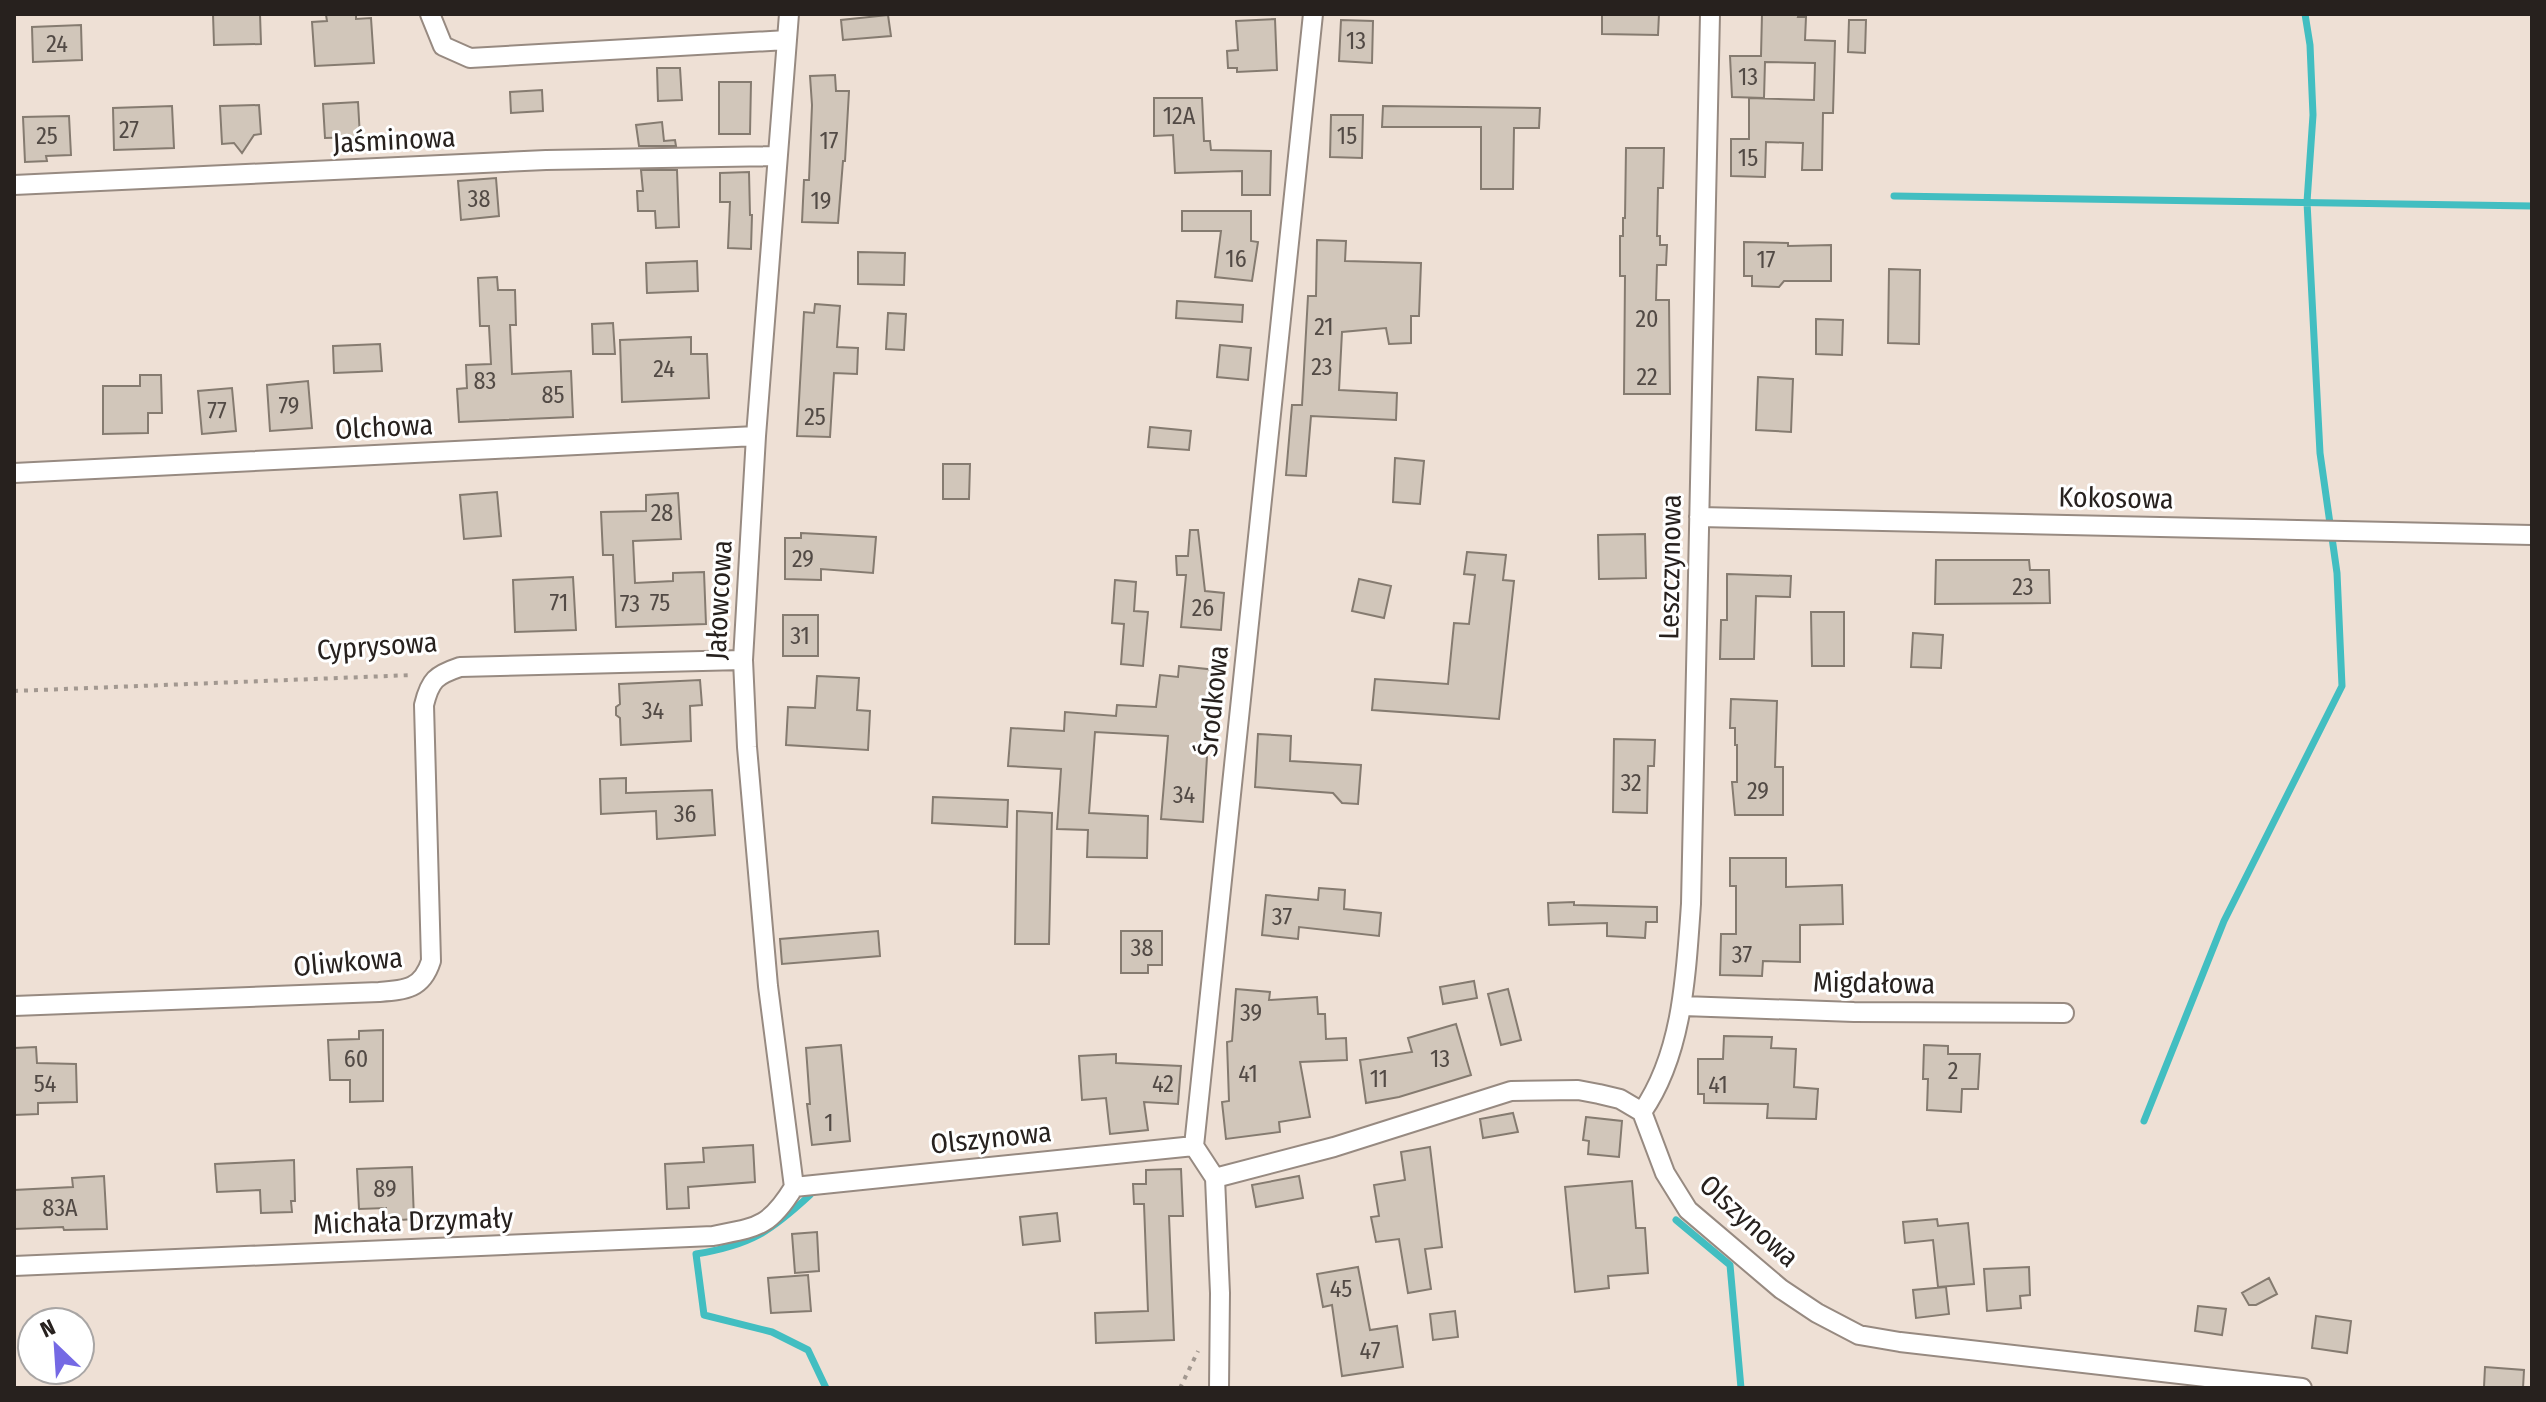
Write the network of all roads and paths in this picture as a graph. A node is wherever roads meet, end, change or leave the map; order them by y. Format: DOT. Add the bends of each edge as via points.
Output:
graph roads {
  1 [pos="430,14"];
  2 [pos="789,14"];
  3 [pos="1313,14"];
  4 [pos="1710,14"];
  5 [pos="787,40"];
  6 [pos="777,156"];
  7 [pos="14,185"];
  8 [pos="756,436"];
  9 [pos="14,473"];
  10 [pos="1699,517"];
  11 [pos="2532,535"];
  12 [pos="743,660"];
  13 [pos="439,674"];
  14 [pos="14,691"];
  15 [pos="14,1006"];
  16 [pos="1683,1006"];
  17 [pos="2064,1013"];
  18 [pos="1642,1112"];
  19 [pos="1194,1146"];
  20 [pos="1215,1178"];
  21 [pos="794,1187"];
  22 [pos="14,1266"];
  23 [pos="1219,1388"];
  24 [pos="2302,1388"];
  1 -- 5 [label="street" via="443,46 470,58"];
  2 -- 5 [label="street, Jałowcowa"];
  3 -- 19 [label="street, Środkowa"];
  4 -- 10 [label="street, Leszczynowa"];
  5 -- 6 [label="street, Jałowcowa"];
  6 -- 7 [label="street, Jaśminowa" via="546,160"];
  6 -- 8 [label="street, Jałowcowa"];
  8 -- 9 [label="street, Olchowa"];
  8 -- 12 [label="street, Jałowcowa"];
  10 -- 11 [label="street, Kokosowa"];
  10 -- 16 [label="street, Leszczynowa" via="1691,904"];
  12 -- 13 [label="street, Cyprysowa" via="460,667"];
  12 -- 21 [label="street, Jałowcowa" via="768,986"];
  13 -- 14 [label="path, Cyprysowa"];
  13 -- 15 [label="street, Oliwkowa" via="424,705 431,961 419,983 379,992"];
  16 -- 17 [label="street, Migdałowa"];
  16 -- 18 [label="street, Leszczynowa" via="1654,1095"];
  18 -- 20 [label="street" via="1620,1099 1578,1090 1511,1091"];
  18 -- 24 [label="street, Olszynowa" via="1665,1173 1688,1210 1781,1289 1859,1335"];
  19 -- 20 [label="street"];
  19 -- 21 [label="street, Olszynowa"];
  20 -- 23 [label="street"];
  21 -- 22 [label="street, Michała Drzymały" via="780,1210 758,1227 713,1236"];
}
